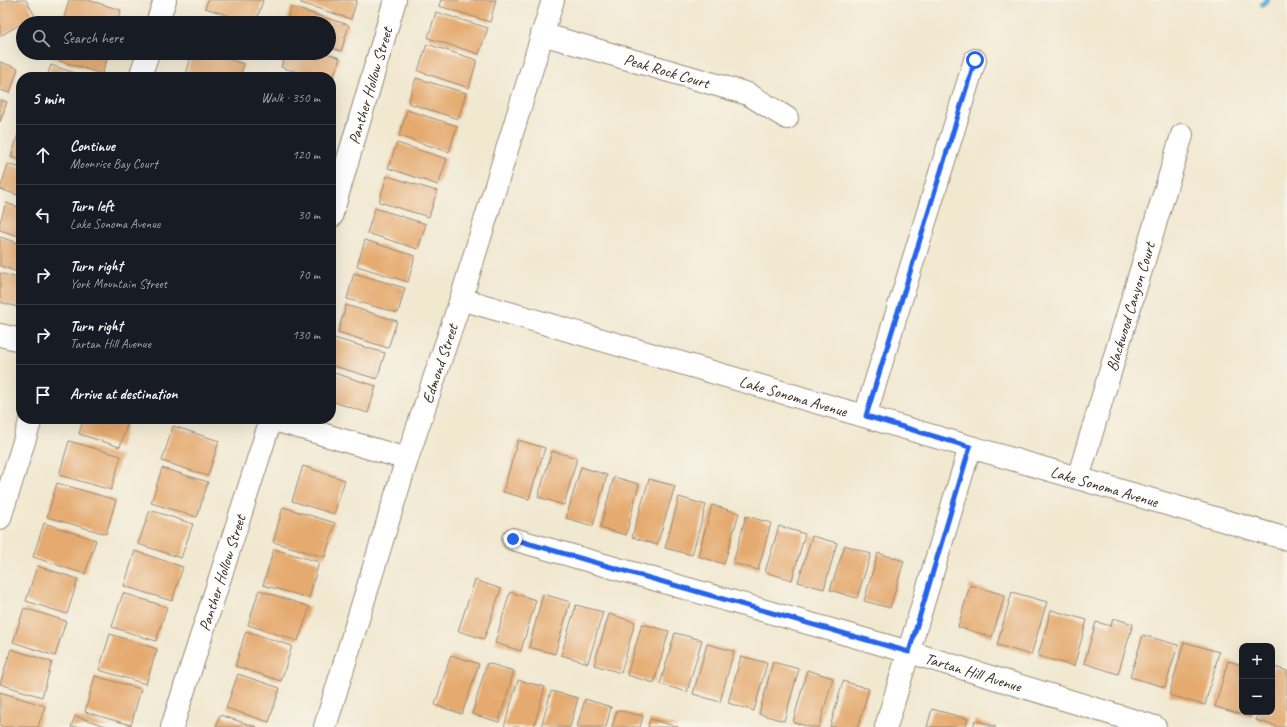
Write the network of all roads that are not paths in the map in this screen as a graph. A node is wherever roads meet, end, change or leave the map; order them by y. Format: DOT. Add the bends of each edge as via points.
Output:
graph roads {
  1 [pos="165,0"];
  2 [pos="396,0"];
  3 [pos="553,0"];
  4 [pos="159,16"];
  5 [pos="542,34"];
  6 [pos="146,60"];
  7 [pos="975,60"];
  8 [pos="142,72"];
  9 [pos="787,118"];
  10 [pos="1182,135"];
  11 [pos="336,200"];
  12 [pos="461,298"];
  13 [pos="0,335"];
  14 [pos="16,339"];
  15 [pos="866,416"];
  16 [pos="29,424"];
  17 [pos="269,424"];
  18 [pos="288,424"];
  19 [pos="970,447"];
  20 [pos="407,459"];
  21 [pos="1078,478"];
  22 [pos="0,518"];
  23 [pos="513,539"];
  24 [pos="1287,539"];
  25 [pos="909,652"];
  26 [pos="172,727"];
  27 [pos="325,727"];
  28 [pos="886,727"];
  29 [pos="1155,727"];
  1 -- 4 [label="street"];
  2 -- 11 [label="street, Panther Hollow Street"];
  3 -- 5 [label="street, Edmond Street"];
  5 -- 9 [label="street, Peak Rock Court" via="748,94"];
  5 -- 12 [label="street, Edmond Street"];
  6 -- 8 [label="street"];
  7 -- 15 [label="street"];
  10 -- 21 [label="street, Blackwood Canyon Court"];
  12 -- 15 [label="street, Lake Sonoma Avenue"];
  12 -- 20 [label="street, Edmond Street"];
  13 -- 14 [label="street"];
  15 -- 19 [label="street, Lake Sonoma Avenue"];
  16 -- 22 [label="street"];
  17 -- 26 [label="street, Panther Hollow Street"];
  18 -- 20 [label="street"];
  19 -- 21 [label="street, Lake Sonoma Avenue"];
  19 -- 25 [label="street"];
  20 -- 27 [label="street, Edmond Street"];
  21 -- 24 [label="street, Lake Sonoma Avenue"];
  23 -- 25 [label="street, Tartan Hill Avenue"];
  25 -- 28 [label="street"];
  25 -- 29 [label="street, Tartan Hill Avenue"];
}
